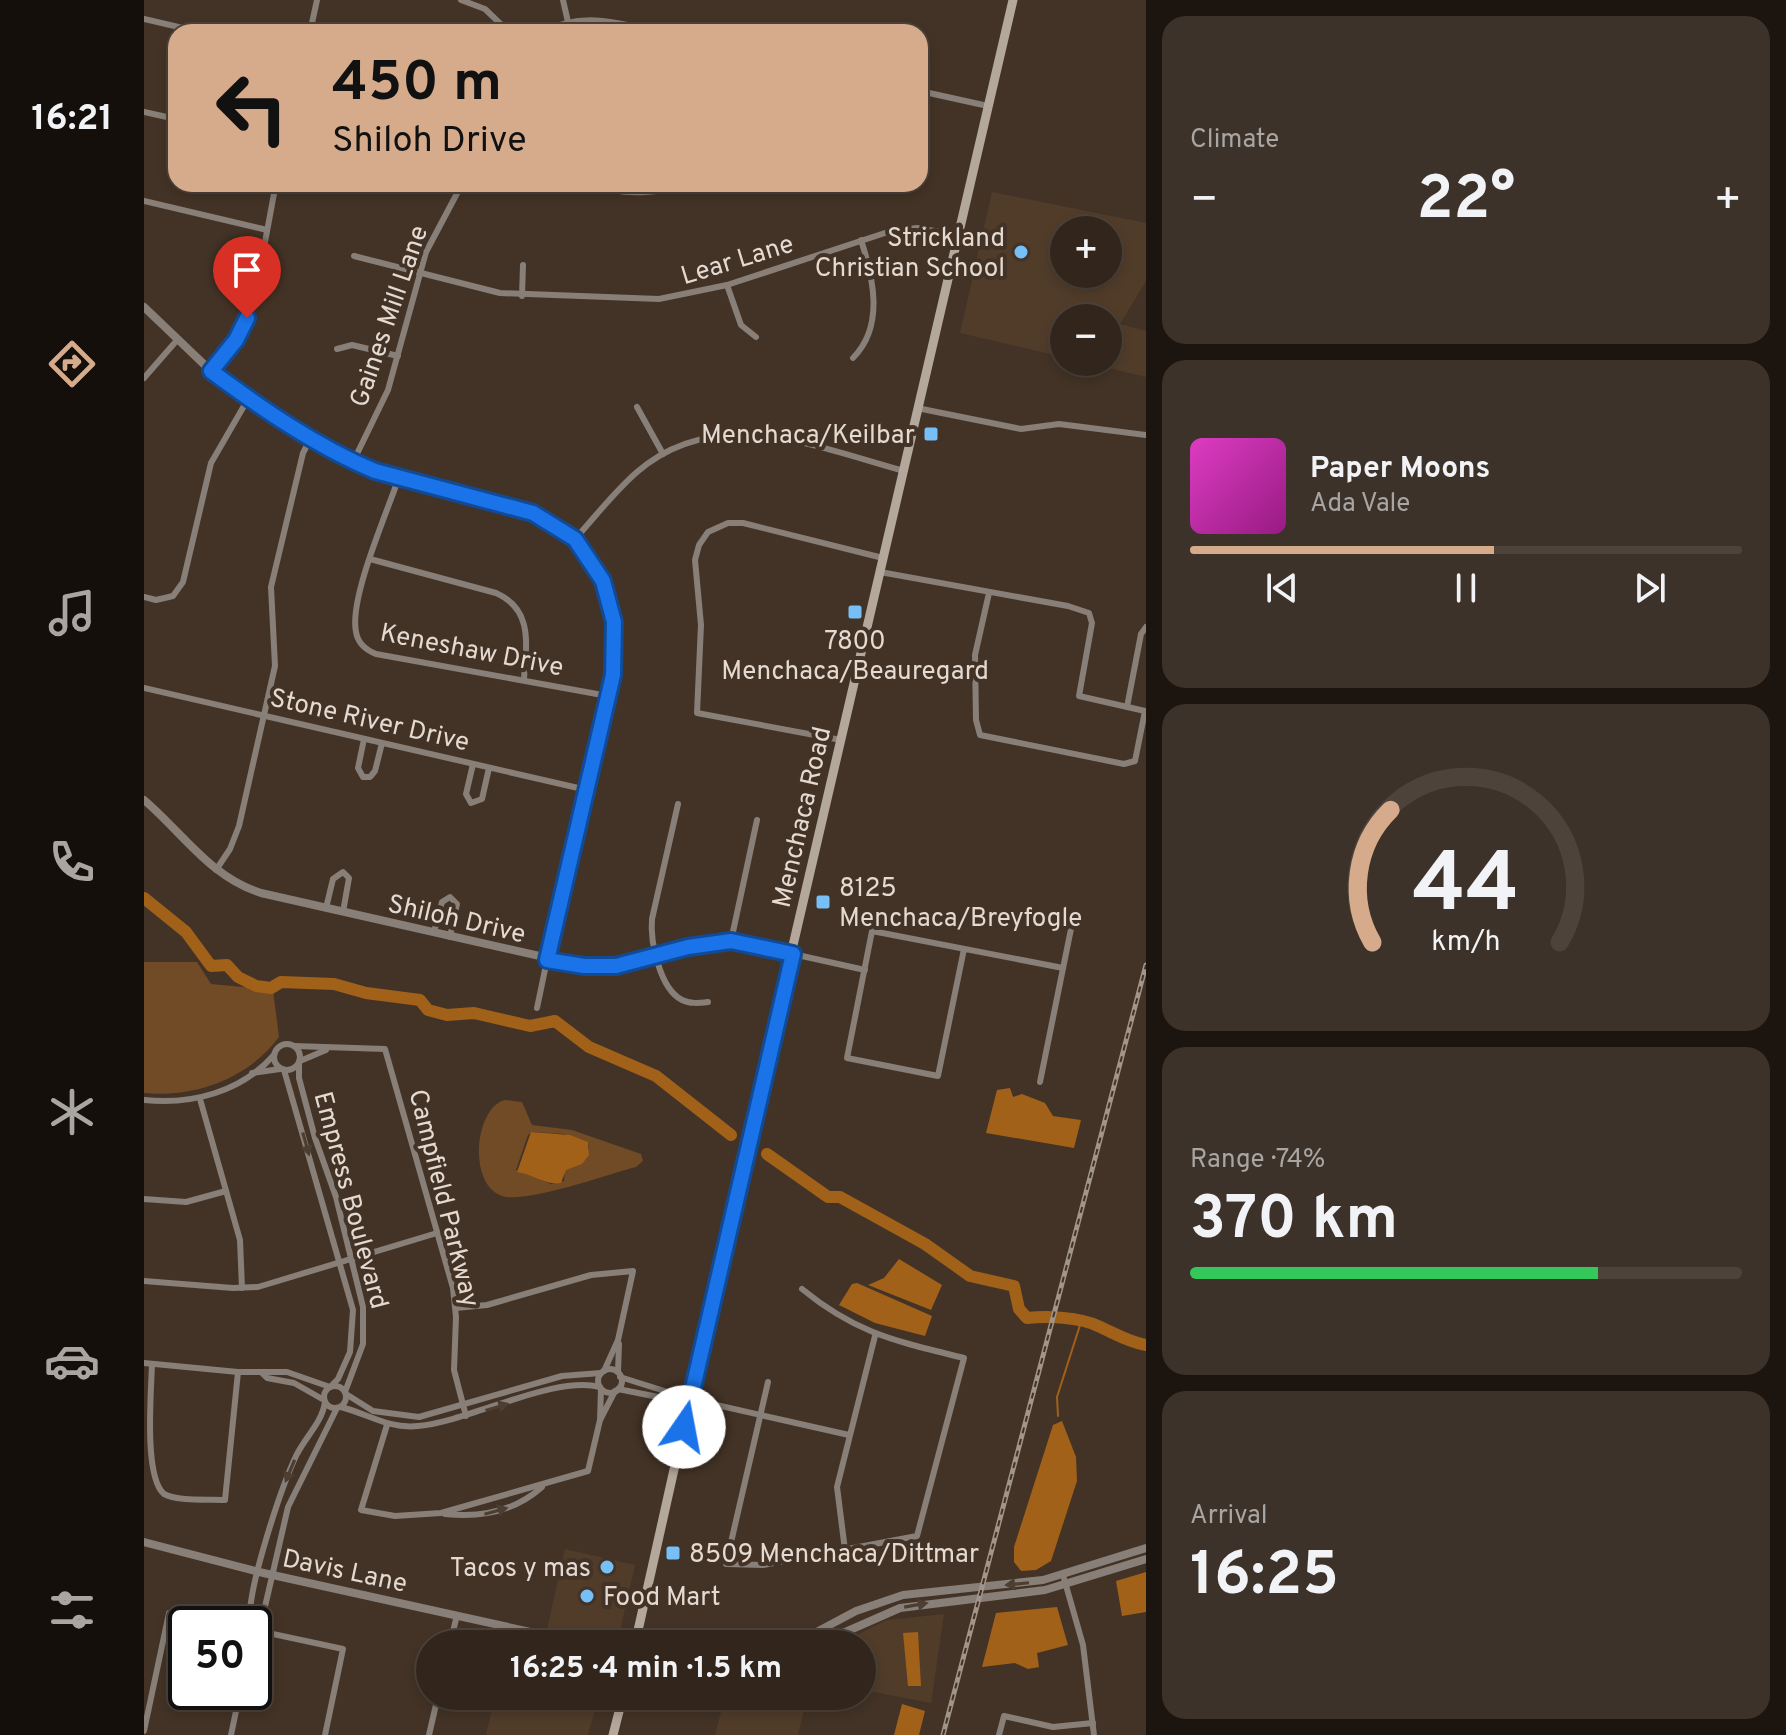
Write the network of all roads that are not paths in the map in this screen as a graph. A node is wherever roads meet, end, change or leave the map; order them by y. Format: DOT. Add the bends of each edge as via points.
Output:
graph roads {
  1 [pos="317,0"];
  2 [pos="461,0"];
  3 [pos="563,0"];
  4 [pos="1013,0"];
  5 [pos="144,19"];
  6 [pos="568,22"];
  7 [pos="312,24"];
  8 [pos="501,24"];
  9 [pos="563,24"];
  10 [pos="620,24"];
  11 [pos="168,25"];
  12 [pos="928,93"];
  13 [pos="988,106"];
  14 [pos="144,112"];
  15 [pos="168,117"];
  16 [pos="274,192"];
  17 [pos="457,192"];
  18 [pos="616,192"];
  19 [pos="657,192"];
  20 [pos="144,201"];
  21 [pos="267,230"];
  22 [pos="958,235"];
  23 [pos="861,240"];
  24 [pos="354,256"];
  25 [pos="523,265"];
  26 [pos="421,273"];
  27 [pos="727,285"];
  28 [pos="522,296"];
  29 [pos="144,307"];
  30 [pos="756,337"];
  31 [pos="178,339"];
  32 [pos="337,349"];
  33 [pos="398,356"];
  34 [pos="853,358"];
  35 [pos="211,371"];
  36 [pos="144,378"];
  37 [pos="248,399"];
  38 [pos="637,407"];
  39 [pos="917,408"];
  40 [pos="1146,435"];
  41 [pos="312,436"];
  42 [pos="663,454"];
  43 [pos="353,462"];
  44 [pos="904,471"];
  45 [pos="399,477"];
  46 [pos="575,539"];
  47 [pos="883,558"];
  48 [pos="370,559"];
  49 [pos="880,572"];
  50 [pos="989,593"];
  51 [pos="144,597"];
  52 [pos="1146,627"];
  53 [pos="524,679"];
  54 [pos="144,688"];
  55 [pos="608,696"];
  56 [pos="1127,707"];
  57 [pos="1146,708"];
  58 [pos="264,715"];
  59 [pos="364,739"];
  60 [pos="841,740"];
  61 [pos="382,743"];
  62 [pos="473,764"];
  63 [pos="489,768"];
  64 [pos="587,790"];
  65 [pos="144,800"];
  66 [pos="678,804"];
  67 [pos="757,820"];
  68 [pos="216,870"];
  69 [pos="326,908"];
  70 [pos="343,912"];
  71 [pos="1072,924"];
  72 [pos="434,932"];
  73 [pos="450,937"];
  74 [pos="731,941"];
  75 [pos="964,949"];
  76 [pos="793,954"];
  77 [pos="658,957"];
  78 [pos="547,960"];
  79 [pos="1063,968"];
  80 [pos="865,970"];
  81 [pos="708,1002"];
  82 [pos="537,1008"];
  83 [pos="294,1046"];
  84 [pos="326,1050"];
  85 [pos="274,1055"];
  86 [pos="299,1062"];
  87 [pos="283,1069"];
  88 [pos="252,1073"];
  89 [pos="1040,1082"];
  90 [pos="200,1099"];
  91 [pos="144,1100"];
  92 [pos="226,1191"];
  93 [pos="144,1199"];
  94 [pos="437,1233"];
  95 [pos="351,1260"];
  96 [pos="341,1263"];
  97 [pos="144,1281"];
  98 [pos="242,1288"];
  99 [pos="802,1289"];
  100 [pos="456,1308"];
  101 [pos="875,1336"];
  102 [pos="618,1340"];
  103 [pos="148,1364"];
  104 [pos="238,1372"];
  105 [pos="603,1372"];
  106 [pos="263,1374"];
  107 [pos="619,1375"];
  108 [pos="768,1382"];
  109 [pos="330,1387"];
  110 [pos="600,1388"];
  111 [pos="616,1390"];
  112 [pos="346,1393"];
  113 [pos="690,1399"];
  114 [pos="325,1401"];
  115 [pos="463,1404"];
  116 [pos="339,1407"];
  117 [pos="761,1415"];
  118 [pos="466,1416"];
  119 [pos="600,1420"];
  120 [pos="387,1425"];
  121 [pos="849,1435"];
  122 [pos="145,1451"];
  123 [pos="545,1485"];
  124 [pos="441,1513"];
  125 [pos="144,1542"];
  126 [pos="1146,1548"];
  127 [pos="845,1550"];
  128 [pos="1146,1559"];
  129 [pos="259,1572"];
  130 [pos="271,1575"];
  131 [pos="1063,1575"];
  132 [pos="1066,1585"];
  133 [pos="253,1606"];
  134 [pos="265,1606"];
  135 [pos="869,1606"];
  136 [pos="457,1615"];
  137 [pos="168,1618"];
  138 [pos="453,1630"];
  139 [pos="523,1630"];
  140 [pos="638,1630"];
  141 [pos="822,1630"];
  142 [pos="843,1630"];
  143 [pos="847,1630"];
  144 [pos="272,1634"];
  145 [pos="236,1710"];
  146 [pos="435,1710"];
  147 [pos="619,1710"];
  148 [pos="1093,1723"];
  149 [pos="144,1731"];
  150 [pos="231,1735"];
  151 [pos="325,1735"];
  152 [pos="429,1735"];
  153 [pos="613,1735"];
  154 [pos="999,1735"];
  155 [pos="1094,1735"];
  1 -- 7 [label="street"];
  2 -- 8 [label="street" via="485,9"];
  3 -- 6 [label="street"];
  4 -- 13 [label="main road, Menchaca Road"];
  5 -- 11 [label="street"];
  6 -- 9 [label="street"];
  6 -- 10 [label="street"];
  12 -- 13 [label="street"];
  13 -- 22 [label="main road, Menchaca Road"];
  14 -- 15 [label="street"];
  16 -- 21 [label="street"];
  17 -- 26 [label="street, Gaines Mill Lane"];
  18 -- 19 [label="street"];
  20 -- 21 [label="street"];
  21 -- 35 [label="street" via="242,329"];
  22 -- 23 [label="street, Lear Lane" via="907,229"];
  22 -- 39 [label="main road, Menchaca Road"];
  23 -- 27 [label="street, Lear Lane"];
  23 -- 34 [label="street" via="875,297 867,337"];
  24 -- 26 [label="street, Lear Lane"];
  25 -- 28 [label="street"];
  26 -- 28 [label="street, Lear Lane"];
  26 -- 33 [label="street, Gaines Mill Lane"];
  27 -- 28 [label="street, Lear Lane" via="675,298"];
  27 -- 30 [label="street" via="741,325"];
  29 -- 31 [label="street"];
  31 -- 35 [label="street"];
  31 -- 36 [label="street"];
  32 -- 33 [label="street" via="352,345"];
  33 -- 43 [label="street, Gaines Mill Lane" via="385,400"];
  35 -- 37 [label="street"];
  37 -- 41 [label="street"];
  37 -- 51 [label="street" via="211,463 183,582 173,596"];
  38 -- 42 [label="street"];
  39 -- 40 [label="street" via="1021,429 1059,424"];
  39 -- 44 [label="main road, Menchaca Road"];
  41 -- 43 [label="street"];
  41 -- 58 [label="street" via="303,453 271,587 276,654"];
  42 -- 44 [label="street" via="709,437 751,433"];
  42 -- 46 [label="street" via="627,481"];
  43 -- 45 [label="street"];
  44 -- 47 [label="main road, Menchaca Road"];
  45 -- 46 [label="street" via="520,509"];
  45 -- 48 [label="street, Keneshaw Drive"];
  46 -- 55 [label="street" via="599,572 612,610 615,655"];
  47 -- 49 [label="main road, Menchaca Road"];
  47 -- 60 [label="street" via="736,522 708,532 696,554 701,625 697,713"];
  48 -- 53 [label="street" via="496,593 513,603 527,632"];
  48 -- 53 [label="street, Keneshaw Drive" via="355,625 366,649"];
  49 -- 50 [label="street"];
  49 -- 60 [label="main road, Menchaca Road"];
  50 -- 56 [label="street" via="1089,613 1092,623 1079,696"];
  50 -- 57 [label="street" via="975,655 980,735 1130,764 1139,748"];
  52 -- 56 [label="street"];
  53 -- 55 [label="street, Keneshaw Drive"];
  54 -- 58 [label="street, Stone River Drive"];
  55 -- 64 [label="street"];
  56 -- 57 [label="street"];
  58 -- 59 [label="street, Stone River Drive"];
  58 -- 68 [label="street" via="239,826"];
  59 -- 61 [label="street, Stone River Drive"];
  59 -- 61 [label="street" via="358,768 363,777 375,771"];
  60 -- 76 [label="main road, Menchaca Road"];
  61 -- 62 [label="street, Stone River Drive"];
  62 -- 63 [label="street, Stone River Drive"];
  62 -- 63 [label="street" via="466,794 471,803 482,799"];
  63 -- 64 [label="street, Stone River Drive"];
  64 -- 78 [label="street"];
  65 -- 68 [label="street, Shiloh Drive"];
  66 -- 77 [label="street" via="652,919"];
  67 -- 74 [label="street"];
  68 -- 69 [label="street, Shiloh Drive" via="251,890"];
  69 -- 70 [label="street, Shiloh Drive"];
  69 -- 70 [label="street" via="334,876 343,872 349,878"];
  70 -- 72 [label="street, Shiloh Drive"];
  71 -- 79 [label="street"];
  72 -- 73 [label="street, Shiloh Drive"];
  72 -- 73 [label="street" via="442,902 450,897 457,904"];
  73 -- 78 [label="street, Shiloh Drive"];
  74 -- 76 [label="street, Shiloh Drive"];
  74 -- 77 [label="street, Shiloh Drive"];
  75 -- 79 [label="street"];
  75 -- 80 [label="street" via="872,931"];
  75 -- 80 [label="street" via="938,1076 847,1058"];
  76 -- 80 [label="street"];
  76 -- 113 [label="main road, Menchaca Road"];
  77 -- 78 [label="street, Shiloh Drive" via="600,967"];
  77 -- 81 [label="street" via="676,996"];
  78 -- 82 [label="street"];
  79 -- 89 [label="street"];
  83 -- 84 [label="street, Campfield Parkway"];
  83 -- 85 [label="street" via="282,1045"];
  83 -- 86 [label="street"];
  84 -- 86 [label="street, Campfield Parkway"];
  84 -- 94 [label="street, Campfield Parkway" via="385,1049"];
  85 -- 87 [label="street"];
  85 -- 88 [label="street"];
  86 -- 87 [label="street"];
  86 -- 95 [label="street, Empress Boulevard"];
  87 -- 88 [label="street"];
  87 -- 96 [label="street, Empress Boulevard, one-way"];
  88 -- 90 [label="street"];
  90 -- 91 [label="street"];
  90 -- 92 [label="street"];
  92 -- 93 [label="street" via="186,1202"];
  92 -- 98 [label="street" via="242,1249"];
  94 -- 95 [label="street"];
  94 -- 100 [label="street, Campfield Parkway"];
  95 -- 96 [label="street"];
  95 -- 112 [label="street, Empress Boulevard" via="365,1335"];
  96 -- 98 [label="street"];
  96 -- 109 [label="street, Empress Boulevard" via="354,1335 345,1367"];
  97 -- 98 [label="street"];
  99 -- 101 [label="street"];
  100 -- 102 [label="street" via="487,1305 591,1275 633,1271"];
  100 -- 115 [label="street, Campfield Parkway" via="454,1370"];
  101 -- 121 [label="street"];
  101 -- 127 [label="street" via="964,1358 917,1536"];
  102 -- 105 [label="street"];
  102 -- 107 [label="street"];
  103 -- 104 [label="street"];
  103 -- 122 [label="street"];
  104 -- 106 [label="street"];
  104 -- 122 [label="street" via="225,1500 166,1495 150,1480"];
  105 -- 107 [label="street"];
  105 -- 110 [label="street"];
  105 -- 115 [label="street" via="562,1376"];
  106 -- 109 [label="street" via="287,1372"];
  106 -- 114 [label="street" via="308,1388"];
  107 -- 111 [label="street"];
  107 -- 113 [label="street"];
  108 -- 117 [label="street"];
  109 -- 112 [label="street"];
  109 -- 114 [label="street, Empress Boulevard"];
  110 -- 111 [label="street"];
  118 -- 110 [label="street, one-way" via="564,1387"];
  110 -- 119 [label="street"];
  111 -- 113 [label="street"];
  111 -- 119 [label="street"];
  112 -- 115 [label="street" via="373,1411 404,1418"];
  112 -- 116 [label="street, Empress Boulevard"];
  113 -- 117 [label="street"];
  113 -- 140 [label="main road, Menchaca Road"];
  114 -- 116 [label="street"];
  114 -- 129 [label="street, one-way" via="277,1500"];
  115 -- 118 [label="street, Campfield Parkway"];
  116 -- 120 [label="street"];
  116 -- 130 [label="street" via="288,1507"];
  117 -- 121 [label="street"];
  117 -- 127 [label="street" via="726,1564 763,1565"];
  118 -- 120 [label="street" via="418,1426"];
  119 -- 123 [label="street" via="588,1471"];
  120 -- 124 [label="street" via="361,1510 395,1516"];
  121 -- 127 [label="street" via="836,1496"];
  123 -- 124 [label="street"];
  124 -- 123 [label="street, one-way" via="498,1511"];
  125 -- 129 [label="street, Davis Lane"];
  126 -- 131 [label="street"];
  128 -- 132 [label="street"];
  129 -- 130 [label="street, Davis Lane"];
  129 -- 133 [label="street"];
  130 -- 134 [label="street"];
  130 -- 136 [label="street, Davis Lane"];
  131 -- 132 [label="street"];
  131 -- 135 [label="street, one-way" via="922,1591"];
  143 -- 132 [label="street, one-way" via="915,1605"];
  132 -- 148 [label="street" via="1083,1645"];
  135 -- 141 [label="street"];
  135 -- 142 [label="street" via="871,1614"];
  136 -- 138 [label="street"];
  136 -- 139 [label="street, Davis Lane"];
  137 -- 149 [label="street"];
  144 -- 151 [label="street" via="343,1649"];
  145 -- 150 [label="street"];
  146 -- 152 [label="street"];
  147 -- 153 [label="main road"];
  148 -- 154 [label="street" via="1053,1727 1004,1716"];
  148 -- 155 [label="street"];
}
